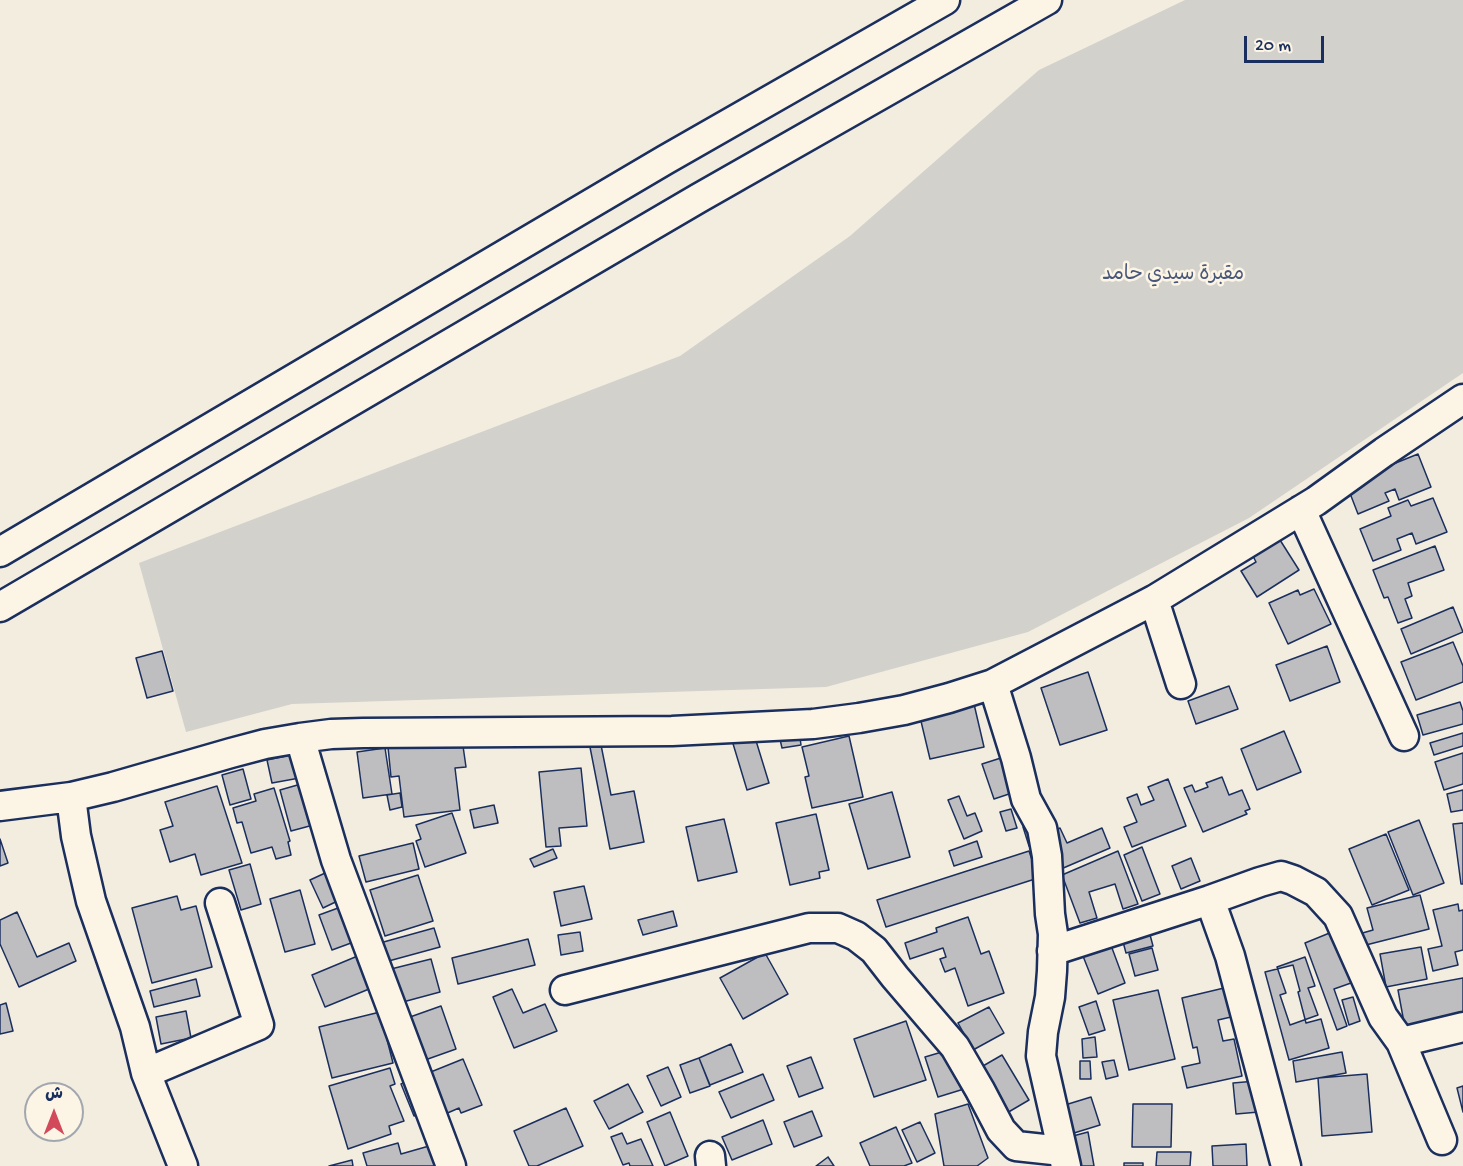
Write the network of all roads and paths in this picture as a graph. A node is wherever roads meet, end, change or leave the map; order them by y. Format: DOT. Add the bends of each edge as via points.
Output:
graph roads {
  1 [pos="945,0"];
  2 [pos="1047,0"];
  3 [pos="1463,399"];
  4 [pos="1301,510"];
  5 [pos="0,552"];
  6 [pos="1154,600"];
  7 [pos="0,608"];
  8 [pos="993,684"];
  9 [pos="1180,684"];
  10 [pos="1404,736"];
  11 [pos="300,738"];
  12 [pos="71,797"];
  13 [pos="0,806"];
  14 [pos="1210,900"];
  15 [pos="220,903"];
  16 [pos="1052,951"];
  17 [pos="564,990"];
  18 [pos="1463,1027"];
  19 [pos="1401,1042"];
  20 [pos="146,1073"];
  21 [pos="1442,1140"];
  22 [pos="1064,1158"];
  23 [pos="183,1166"];
  24 [pos="452,1166"];
  25 [pos="1286,1166"];
  1 -- 5 [label="street" via="665,160"];
  2 -- 7 [label="street" via="699,198"];
  3 -- 4 [label="street"];
  4 -- 6 [label="street"];
  4 -- 10 [label="street"];
  6 -- 8 [label="street"];
  6 -- 9 [label="street"];
  8 -- 11 [label="street" via="904,710 813,724 672,731 363,733"];
  8 -- 16 [label="street" via="1026,799 1042,828"];
  11 -- 12 [label="street"];
  11 -- 24 [label="street" via="336,860"];
  12 -- 13 [label="street"];
  12 -- 20 [label="street" via="91,901 135,1027"];
  14 -- 16 [label="street"];
  14 -- 19 [label="street" via="1281,876 1316,892 1338,916 1383,1017"];
  14 -- 25 [label="street" via="1230,956"];
  15 -- 20 [label="street" via="259,1025"];
  16 -- 22 [label="street" via="1041,1056"];
  17 -- 22 [label="street" via="809,928 838,928 874,950 956,1047 1001,1130 1016,1146"];
  18 -- 19 [label="street"];
  19 -- 21 [label="street"];
  20 -- 23 [label="street"];
}
